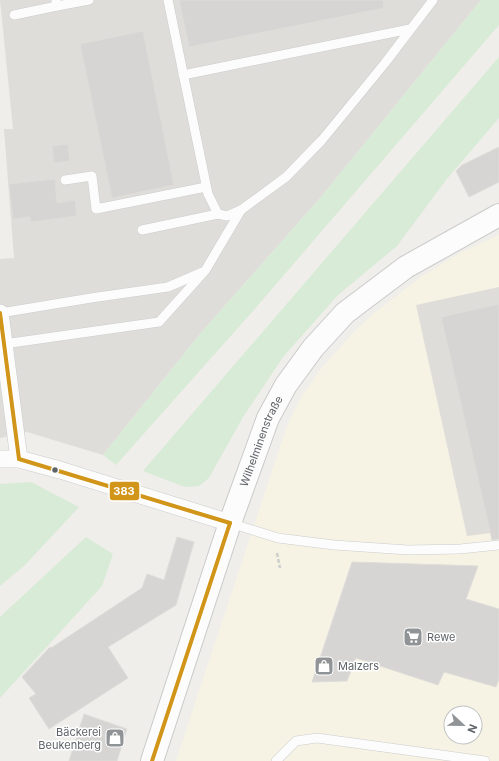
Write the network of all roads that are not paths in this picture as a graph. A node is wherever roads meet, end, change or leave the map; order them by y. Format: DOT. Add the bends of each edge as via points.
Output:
graph roads {
  1 [pos="89,0"];
  2 [pos="168,0"];
  3 [pos="433,0"];
  4 [pos="56,3"];
  5 [pos="14,15"];
  6 [pos="410,29"];
  7 [pos="183,75"];
  8 [pos="66,180"];
  9 [pos="206,187"];
  10 [pos="241,210"];
  11 [pos="218,214"];
  12 [pos="499,215"];
  13 [pos="142,230"];
  14 [pos="205,271"];
  15 [pos="0,313"];
  16 [pos="4,344"];
  17 [pos="18,459"];
  18 [pos="0,460"];
  19 [pos="230,523"];
  20 [pos="499,545"];
  21 [pos="157,760"];
  22 [pos="276,761"];
  23 [pos="485,761"];
  1 -- 4 [label="lane"];
  2 -- 7 [label="lane"];
  3 -- 6 [label="lane"];
  4 -- 5 [label="lane"];
  6 -- 7 [label="lane"];
  6 -- 10 [label="lane" via="322,140 286,177"];
  7 -- 9 [label="lane"];
  8 -- 9 [label="lane" via="92,176 96,209"];
  9 -- 11 [label="lane"];
  10 -- 11 [label="lane" via="227,216"];
  10 -- 14 [label="lane"];
  11 -- 13 [label="lane"];
  12 -- 19 [label="street, Wilhelminenstraße" via="406,266 345,313 313,348 286,386 268,418"];
  14 -- 15 [label="lane" via="168,287"];
  14 -- 16 [label="lane" via="159,322"];
  15 -- 16 [label="street"];
  16 -- 17 [label="street"];
  17 -- 18 [label="street"];
  17 -- 19 [label="street"];
  19 -- 20 [label="lane" via="278,538 334,546 408,550"];
  19 -- 21 [label="street, Wilhelminenstraße"];
  22 -- 23 [label="lane" via="296,741 317,738"];
}
